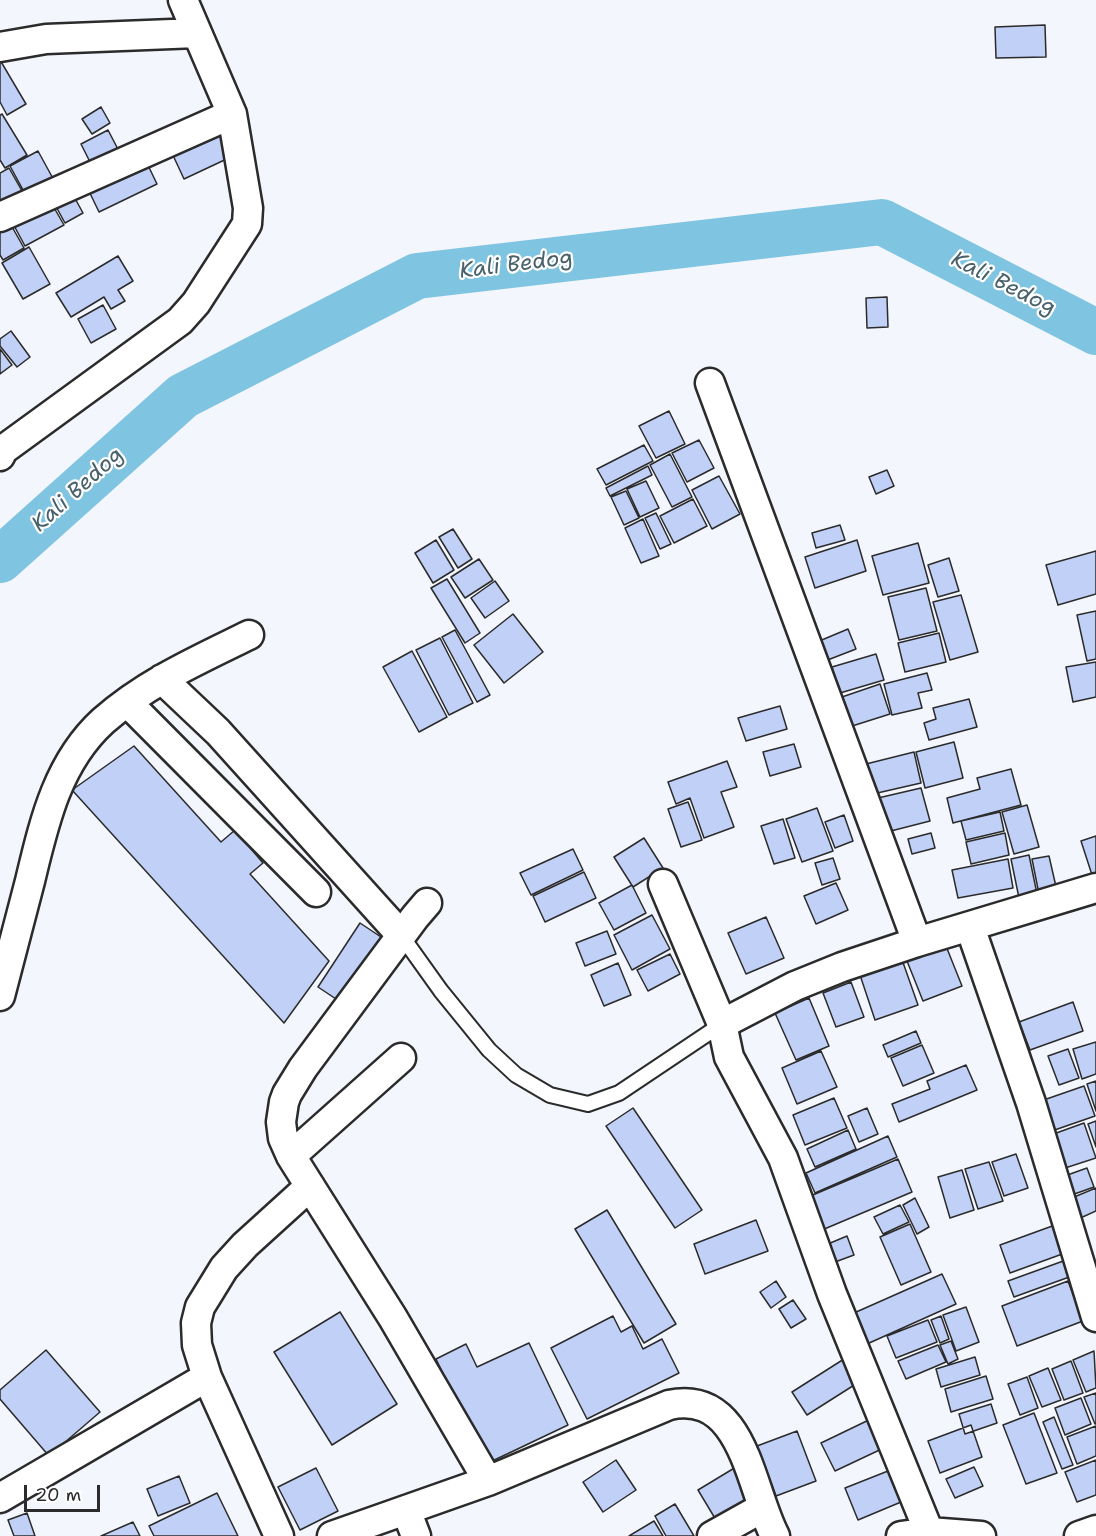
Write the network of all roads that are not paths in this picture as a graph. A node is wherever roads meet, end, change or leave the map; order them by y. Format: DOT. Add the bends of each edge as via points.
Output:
graph roads {
  1 [pos="183,0"];
  2 [pos="197,33"];
  3 [pos="0,47"];
  4 [pos="232,114"];
  5 [pos="0,217"];
  6 [pos="710,383"];
  7 [pos="1,451"];
  8 [pos="249,635"];
  9 [pos="162,679"];
  10 [pos="127,702"];
  11 [pos="663,885"];
  12 [pos="1096,888"];
  13 [pos="316,892"];
  14 [pos="427,903"];
  15 [pos="970,927"];
  16 [pos="401,935"];
  17 [pos="917,942"];
  18 [pos="0,996"];
  19 [pos="722,1024"];
  20 [pos="401,1058"];
  21 [pos="291,1156"];
  22 [pos="310,1186"];
  23 [pos="1096,1317"];
  24 [pos="207,1377"];
  25 [pos="488,1481"];
  26 [pos="0,1498"];
  27 [pos="762,1508"];
  28 [pos="406,1510"];
  29 [pos="1096,1530"];
  30 [pos="911,1535"];
  31 [pos="279,1536"];
  32 [pos="332,1536"];
  33 [pos="416,1536"];
  34 [pos="712,1536"];
  35 [pos="775,1536"];
  36 [pos="981,1536"];
  37 [pos="1079,1536"];
  1 -- 2 [label="street"];
  2 -- 3 [label="street" via="46,39"];
  2 -- 4 [label="street"];
  4 -- 5 [label="street"];
  4 -- 7 [label="street" via="249,208 247,224 196,303 180,321"];
  6 -- 17 [label="street"];
  8 -- 9 [label="street"];
  9 -- 10 [label="street"];
  9 -- 16 [label="street" via="218,732"];
  10 -- 13 [label="street"];
  10 -- 18 [label="street" via="87,739 56,790"];
  11 -- 19 [label="street"];
  12 -- 15 [label="street"];
  14 -- 16 [label="street"];
  15 -- 17 [label="street"];
  15 -- 23 [label="street" via="1031,1103"];
  16 -- 19 [label="lane" via="489,1050 516,1075 550,1095 588,1104 619,1093"];
  16 -- 21 [label="street" via="287,1094 281,1122"];
  17 -- 19 [label="street" via="818,976"];
  19 -- 30 [label="street" via="729,1057 783,1158"];
  20 -- 21 [label="street"];
  21 -- 22 [label="street"];
  22 -- 24 [label="street" via="245,1245 209,1290 200,1307 196,1333"];
  22 -- 25 [label="street"];
  24 -- 26 [label="street"];
  24 -- 31 [label="street"];
  25 -- 27 [label="street" via="682,1402 700,1406 726,1422 743,1451"];
  25 -- 28 [label="street"];
  27 -- 34 [label="street"];
  27 -- 35 [label="street"];
  28 -- 32 [label="street"];
  28 -- 33 [label="street"];
  29 -- 37 [label="street"];
  30 -- 36 [label="street"];
}
